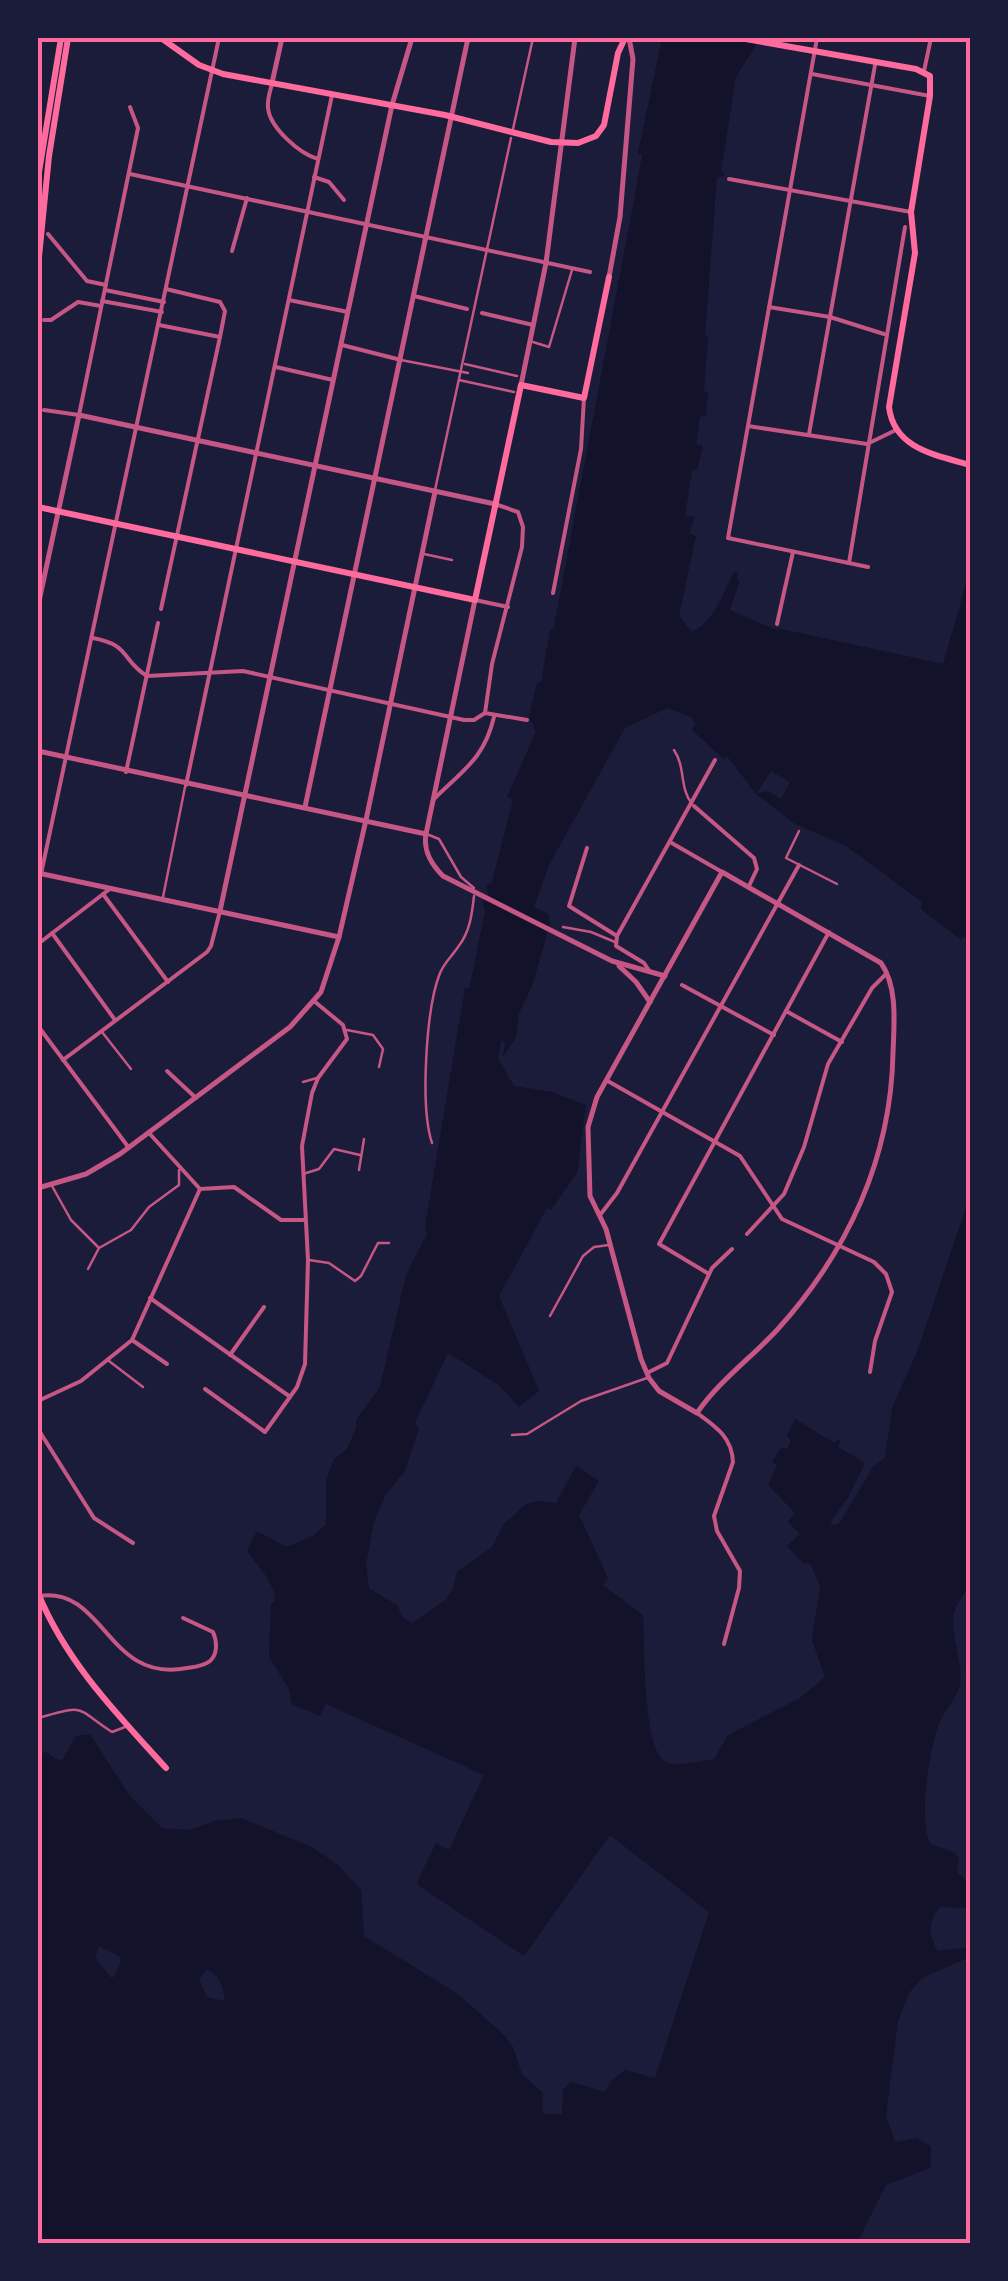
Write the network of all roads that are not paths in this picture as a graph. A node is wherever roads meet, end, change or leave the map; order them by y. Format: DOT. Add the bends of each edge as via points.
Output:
graph roads {
  1 [pos="64,38"];
  2 [pos="161,38"];
  3 [pos="220,38"];
  4 [pos="282,38"];
  5 [pos="412,38"];
  6 [pos="468,38"];
  7 [pos="532,38"];
  8 [pos="575,38"];
  9 [pos="627,38"];
  10 [pos="740,38"];
  11 [pos="817,38"];
  12 [pos="931,38"];
  13 [pos="875,65"];
  14 [pos="920,70"];
  15 [pos="212,71"];
  16 [pos="810,74"];
  17 [pos="272,84"];
  18 [pos="872,85"];
  19 [pos="332,95"];
  20 [pos="930,96"];
  21 [pos="392,105"];
  22 [pos="130,107"];
  23 [pos="452,117"];
  24 [pos="512,130"];
  25 [pos="511,138"];
  26 [pos="562,142"];
  27 [pos="318,160"];
  28 [pos="130,174"];
  29 [pos="38,178"];
  30 [pos="314,178"];
  31 [pos="729,179"];
  32 [pos="189,185"];
  33 [pos="791,190"];
  34 [pos="248,198"];
  35 [pos="344,200"];
  36 [pos="852,201"];
  37 [pos="308,211"];
  38 [pos="911,212"];
  39 [pos="367,224"];
  40 [pos="904,227"];
  41 [pos="48,234"];
  42 [pos="426,237"];
  43 [pos="488,250"];
  44 [pos="232,251"];
  45 [pos="546,263"];
  46 [pos="38,267"];
  47 [pos="573,269"];
  48 [pos="590,272"];
  49 [pos="609,276"];
  50 [pos="105,288"];
  51 [pos="166,289"];
  52 [pos="414,296"];
  53 [pos="288,300"];
  54 [pos="164,302"];
  55 [pos="102,303"];
  56 [pos="769,307"];
  57 [pos="471,310"];
  58 [pos="162,312"];
  59 [pos="348,312"];
  60 [pos="482,312"];
  61 [pos="830,317"];
  62 [pos="44,320"];
  63 [pos="159,325"];
  64 [pos="533,326"];
  65 [pos="884,334"];
  66 [pos="220,337"];
  67 [pos="530,340"];
  68 [pos="341,345"];
  69 [pos="401,360"];
  70 [pos="463,364"];
  71 [pos="276,367"];
  72 [pos="461,372"];
  73 [pos="468,373"];
  74 [pos="517,376"];
  75 [pos="333,380"];
  76 [pos="459,380"];
  77 [pos="520,385"];
  78 [pos="514,392"];
  79 [pos="584,398"];
  80 [pos="44,410"];
  81 [pos="79,415"];
  82 [pos="138,426"];
  83 [pos="748,426"];
  84 [pos="896,430"];
  85 [pos="809,434"];
  86 [pos="197,440"];
  87 [pos="866,444"];
  88 [pos="256,453"];
  89 [pos="970,465"];
  90 [pos="316,466"];
  91 [pos="375,479"];
  92 [pos="435,492"];
  93 [pos="495,504"];
  94 [pos="38,508"];
  95 [pos="58,511"];
  96 [pos="118,524"];
  97 [pos="176,537"];
  98 [pos="236,549"];
  99 [pos="793,552"];
  100 [pos="422,554"];
  101 [pos="452,560"];
  102 [pos="296,562"];
  103 [pos="848,564"];
  104 [pos="868,567"];
  105 [pos="355,574"];
  106 [pos="415,588"];
  107 [pos="553,593"];
  108 [pos="475,600"];
  109 [pos="38,606"];
  110 [pos="508,607"];
  111 [pos="161,609"];
  112 [pos="158,623"];
  113 [pos="777,624"];
  114 [pos="93,638"];
  115 [pos="210,675"];
  116 [pos="148,676"];
  117 [pos="272,676"];
  118 [pos="330,688"];
  119 [pos="390,703"];
  120 [pos="485,714"];
  121 [pos="450,717"];
  122 [pos="494,717"];
  123 [pos="527,720"];
  124 [pos="674,750"];
  125 [pos="38,751"];
  126 [pos="67,758"];
  127 [pos="715,760"];
  128 [pos="126,772"];
  129 [pos="186,785"];
  130 [pos="246,796"];
  131 [pos="433,801"];
  132 [pos="693,805"];
  133 [pos="305,807"];
  134 [pos="366,820"];
  135 [pos="798,831"];
  136 [pos="426,834"];
  137 [pos="670,842"];
  138 [pos="587,848"];
  139 [pos="799,865"];
  140 [pos="722,872"];
  141 [pos="39,874"];
  142 [pos="837,884"];
  143 [pos="748,886"];
  144 [pos="111,888"];
  145 [pos="103,894"];
  146 [pos="163,898"];
  147 [pos="777,902"];
  148 [pos="220,911"];
  149 [pos="562,927"];
  150 [pos="830,932"];
  151 [pos="52,933"];
  152 [pos="339,936"];
  153 [pos="616,939"];
  154 [pos="38,944"];
  155 [pos="612,960"];
  156 [pos="650,972"];
  157 [pos="887,973"];
  158 [pos="664,976"];
  159 [pos="168,982"];
  160 [pos="682,985"];
  161 [pos="314,1001"];
  162 [pos="650,1002"];
  163 [pos="720,1006"];
  164 [pos="786,1011"];
  165 [pos="115,1020"];
  166 [pos="38,1026"];
  167 [pos="346,1030"];
  168 [pos="101,1031"];
  169 [pos="774,1034"];
  170 [pos="842,1042"];
  171 [pos="63,1060"];
  172 [pos="379,1067"];
  173 [pos="131,1069"];
  174 [pos="168,1072"];
  175 [pos="318,1078"];
  176 [pos="606,1080"];
  177 [pos="303,1082"];
  178 [pos="196,1098"];
  179 [pos="662,1111"];
  180 [pos="148,1133"];
  181 [pos="364,1139"];
  182 [pos="716,1141"];
  183 [pos="432,1143"];
  184 [pos="129,1148"];
  185 [pos="360,1155"];
  186 [pos="179,1167"];
  187 [pos="359,1170"];
  188 [pos="302,1174"];
  189 [pos="38,1180"];
  190 [pos="44,1186"];
  191 [pos="200,1188"];
  192 [pos="774,1207"];
  193 [pos="600,1215"];
  194 [pos="304,1220"];
  195 [pos="748,1234"];
  196 [pos="389,1243"];
  197 [pos="610,1245"];
  198 [pos="840,1245"];
  199 [pos="100,1248"];
  200 [pos="732,1249"];
  201 [pos="308,1260"];
  202 [pos="88,1269"];
  203 [pos="709,1274"];
  204 [pos="150,1298"];
  205 [pos="264,1306"];
  206 [pos="550,1316"];
  207 [pos="132,1340"];
  208 [pos="230,1355"];
  209 [pos="108,1362"];
  210 [pos="167,1364"];
  211 [pos="870,1372"];
  212 [pos="648,1376"];
  213 [pos="144,1387"];
  214 [pos="204,1389"];
  215 [pos="289,1396"];
  216 [pos="38,1400"];
  217 [pos="697,1413"];
  218 [pos="38,1429"];
  219 [pos="512,1435"];
  220 [pos="133,1543"];
  221 [pos="38,1594"];
  222 [pos="182,1618"];
  223 [pos="724,1644"];
  224 [pos="38,1718"];
  225 [pos="126,1725"];
  226 [pos="168,1766"];
  1 -- 29 [label="main road"];
  1 -- 46 [label="main road"];
  2 -- 15 [label="main road"];
  3 -- 15 [label="street"];
  4 -- 17 [label="street"];
  5 -- 21 [label="street"];
  6 -- 23 [label="street"];
  7 -- 24 [label="street"];
  8 -- 26 [label="street"];
  9 -- 26 [label="main road" via="604,125 590,140"];
  9 -- 49 [label="street" via="632,59"];
  10 -- 14 [label="main road"];
  11 -- 16 [label="street"];
  12 -- 14 [label="street"];
  13 -- 18 [label="street"];
  14 -- 20 [label="main road" via="931,78"];
  15 -- 17 [label="main road"];
  15 -- 32 [label="street"];
  16 -- 18 [label="street"];
  16 -- 33 [label="street"];
  17 -- 19 [label="main road"];
  17 -- 27 [label="street" via="270,116 292,144"];
  18 -- 20 [label="street"];
  18 -- 36 [label="street"];
  19 -- 21 [label="main road"];
  19 -- 27 [label="street"];
  20 -- 38 [label="main road"];
  21 -- 23 [label="main road"];
  21 -- 39 [label="street"];
  22 -- 28 [label="street" via="138,128"];
  23 -- 26 [label="main road"];
  23 -- 42 [label="street"];
  25 -- 43 [label="street"];
  26 -- 45 [label="street"];
  27 -- 30 [label="street"];
  28 -- 32 [label="street"];
  28 -- 50 [label="street"];
  30 -- 35 [label="street" via="329,182"];
  30 -- 37 [label="street"];
  31 -- 33 [label="street"];
  32 -- 34 [label="street"];
  32 -- 51 [label="street"];
  33 -- 36 [label="street"];
  33 -- 56 [label="street"];
  34 -- 37 [label="street"];
  34 -- 44 [label="street"];
  36 -- 38 [label="street"];
  36 -- 61 [label="street"];
  37 -- 39 [label="street"];
  37 -- 53 [label="street"];
  38 -- 84 [label="main road" via="916,252 889,398"];
  39 -- 42 [label="street"];
  39 -- 59 [label="street"];
  40 -- 65 [label="street"];
  41 -- 50 [label="street" via="86,281"];
  42 -- 43 [label="street"];
  42 -- 52 [label="street"];
  43 -- 45 [label="street"];
  43 -- 57 [label="street"];
  45 -- 47 [label="street"];
  45 -- 64 [label="street"];
  47 -- 48 [label="street"];
  47 -- 67 [label="street" via="549,347"];
  49 -- 79 [label="main road"];
  50 -- 54 [label="street"];
  50 -- 55 [label="street"];
  51 -- 54 [label="street"];
  51 -- 66 [label="street" via="220,302"];
  52 -- 57 [label="street"];
  52 -- 69 [label="street"];
  53 -- 59 [label="street"];
  53 -- 71 [label="street"];
  54 -- 58 [label="street"];
  55 -- 58 [label="street"];
  55 -- 62 [label="street" via="78,302"];
  55 -- 81 [label="street"];
  56 -- 61 [label="street"];
  56 -- 83 [label="street"];
  57 -- 60 [label="street"];
  57 -- 70 [label="street"];
  58 -- 63 [label="street"];
  59 -- 68 [label="street"];
  60 -- 64 [label="street"];
  61 -- 65 [label="street"];
  61 -- 85 [label="street"];
  63 -- 66 [label="street"];
  63 -- 82 [label="street"];
  64 -- 67 [label="street"];
  65 -- 87 [label="street"];
  66 -- 86 [label="street"];
  67 -- 77 [label="street"];
  68 -- 69 [label="street"];
  68 -- 75 [label="street"];
  69 -- 72 [label="street"];
  69 -- 91 [label="street"];
  70 -- 72 [label="street"];
  70 -- 74 [label="street"];
  71 -- 75 [label="street"];
  71 -- 88 [label="street"];
  72 -- 73 [label="street"];
  72 -- 76 [label="street"];
  75 -- 90 [label="street"];
  76 -- 78 [label="street"];
  76 -- 92 [label="street"];
  77 -- 79 [label="main road"];
  77 -- 93 [label="main road"];
  79 -- 107 [label="street" via="581,449"];
  80 -- 81 [label="street"];
  81 -- 82 [label="street"];
  81 -- 95 [label="street"];
  82 -- 86 [label="street"];
  82 -- 96 [label="street"];
  83 -- 85 [label="street"];
  83 -- 99 [label="street" via="728,538"];
  84 -- 87 [label="street"];
  84 -- 89 [label="main road" via="916,448"];
  85 -- 87 [label="street"];
  86 -- 88 [label="street"];
  86 -- 97 [label="street"];
  87 -- 103 [label="street"];
  88 -- 90 [label="street"];
  88 -- 98 [label="street"];
  90 -- 91 [label="street"];
  90 -- 102 [label="street"];
  91 -- 92 [label="street"];
  91 -- 105 [label="street"];
  92 -- 93 [label="street"];
  92 -- 100 [label="street"];
  93 -- 108 [label="main road"];
  93 -- 110 [label="street" via="514,508 523,527"];
  94 -- 95 [label="main road"];
  95 -- 96 [label="main road"];
  95 -- 109 [label="street"];
  96 -- 97 [label="main road"];
  96 -- 114 [label="street"];
  97 -- 98 [label="main road"];
  97 -- 111 [label="street"];
  98 -- 102 [label="main road"];
  98 -- 115 [label="street"];
  99 -- 103 [label="street"];
  99 -- 113 [label="street"];
  100 -- 101 [label="street"];
  100 -- 106 [label="street"];
  102 -- 105 [label="main road"];
  102 -- 117 [label="street"];
  103 -- 104 [label="street"];
  105 -- 106 [label="main road"];
  105 -- 118 [label="street"];
  106 -- 108 [label="main road"];
  106 -- 119 [label="street"];
  108 -- 110 [label="street"];
  108 -- 121 [label="street"];
  110 -- 120 [label="street"];
  112 -- 116 [label="street"];
  114 -- 116 [label="street" via="121,646"];
  114 -- 126 [label="street"];
  115 -- 116 [label="street"];
  115 -- 117 [label="street"];
  115 -- 129 [label="street"];
  116 -- 128 [label="street"];
  117 -- 118 [label="street"];
  117 -- 130 [label="street"];
  118 -- 119 [label="street"];
  118 -- 133 [label="street"];
  119 -- 121 [label="street"];
  119 -- 134 [label="street"];
  120 -- 121 [label="street" via="471,721"];
  120 -- 122 [label="street"];
  121 -- 131 [label="street"];
  122 -- 123 [label="street"];
  122 -- 131 [label="street" via="480,754"];
  124 -- 132 [label="street"];
  125 -- 126 [label="street"];
  126 -- 128 [label="street"];
  126 -- 141 [label="street"];
  127 -- 132 [label="street"];
  128 -- 129 [label="street"];
  129 -- 130 [label="street"];
  129 -- 146 [label="street"];
  130 -- 133 [label="street"];
  130 -- 148 [label="street"];
  131 -- 136 [label="street"];
  132 -- 137 [label="street"];
  132 -- 143 [label="street" via="754,858 757,869"];
  133 -- 134 [label="street"];
  134 -- 136 [label="street"];
  134 -- 152 [label="street"];
  135 -- 139 [label="street" via="786,857"];
  136 -- 155 [label="street" via="427,853 443,876"];
  136 -- 183 [label="street" via="439,839 474,889 468,929 437,986 425,1081"];
  137 -- 140 [label="street"];
  137 -- 153 [label="street"];
  138 -- 153 [label="street" via="569,906"];
  139 -- 142 [label="street"];
  139 -- 147 [label="street"];
  140 -- 143 [label="street"];
  140 -- 158 [label="street"];
  141 -- 144 [label="street"];
  143 -- 147 [label="street"];
  144 -- 145 [label="street"];
  144 -- 146 [label="street"];
  145 -- 151 [label="street"];
  145 -- 159 [label="street"];
  146 -- 148 [label="street"];
  147 -- 150 [label="street"];
  147 -- 163 [label="street"];
  148 -- 152 [label="street"];
  148 -- 159 [label="street" via="212,946"];
  149 -- 153 [label="street"];
  150 -- 157 [label="street" via="876,958"];
  150 -- 164 [label="street"];
  151 -- 154 [label="street"];
  151 -- 165 [label="street"];
  152 -- 161 [label="street"];
  153 -- 156 [label="street" via="618,949"];
  155 -- 156 [label="street"];
  155 -- 162 [label="street"];
  156 -- 158 [label="street"];
  157 -- 170 [label="street"];
  157 -- 198 [label="street" via="894,1030 891,1102 878,1161"];
  158 -- 162 [label="street"];
  159 -- 165 [label="street"];
  160 -- 163 [label="street"];
  161 -- 167 [label="street"];
  161 -- 178 [label="street"];
  162 -- 176 [label="street"];
  163 -- 169 [label="street"];
  163 -- 179 [label="street"];
  164 -- 169 [label="street"];
  164 -- 170 [label="street"];
  165 -- 168 [label="street"];
  166 -- 171 [label="street"];
  167 -- 172 [label="street" via="372,1035 383,1049"];
  167 -- 175 [label="street" via="344,1045"];
  168 -- 171 [label="street"];
  168 -- 173 [label="street"];
  169 -- 182 [label="street"];
  170 -- 192 [label="street" via="822,1078 795,1172"];
  171 -- 184 [label="street"];
  174 -- 178 [label="street"];
  175 -- 177 [label="street"];
  175 -- 188 [label="street"];
  176 -- 179 [label="street"];
  176 -- 193 [label="street" via="588,1128 589,1189"];
  178 -- 180 [label="street"];
  179 -- 182 [label="street"];
  179 -- 193 [label="street"];
  180 -- 184 [label="street"];
  180 -- 186 [label="street"];
  181 -- 185 [label="street"];
  182 -- 192 [label="street" via="747,1162"];
  182 -- 203 [label="street" via="659,1244"];
  184 -- 190 [label="street" via="98,1168"];
  185 -- 187 [label="street"];
  185 -- 188 [label="street" via="334,1149 319,1168"];
  186 -- 191 [label="street"];
  186 -- 199 [label="street" via="179,1185 131,1230"];
  188 -- 194 [label="street"];
  189 -- 190 [label="street"];
  190 -- 199 [label="street"];
  191 -- 194 [label="street" via="234,1187 281,1220"];
  191 -- 204 [label="street"];
  192 -- 195 [label="street"];
  192 -- 198 [label="street" via="782,1218"];
  193 -- 197 [label="street"];
  194 -- 201 [label="street"];
  196 -- 201 [label="street" via="378,1243 355,1282 329,1263"];
  197 -- 206 [label="street" via="583,1256"];
  197 -- 212 [label="street"];
  198 -- 211 [label="street" via="882,1268 892,1286"];
  198 -- 217 [label="street" via="781,1325"];
  199 -- 202 [label="street"];
  200 -- 203 [label="street"];
  201 -- 215 [label="street" via="305,1364"];
  203 -- 212 [label="street" via="668,1363"];
  204 -- 207 [label="street"];
  204 -- 208 [label="street"];
  205 -- 208 [label="street"];
  207 -- 209 [label="street"];
  207 -- 210 [label="street"];
  208 -- 215 [label="street"];
  209 -- 213 [label="street"];
  209 -- 216 [label="street"];
  212 -- 217 [label="street"];
  212 -- 219 [label="street" via="562,1410 527,1434"];
  214 -- 215 [label="street" via="264,1432"];
  217 -- 223 [label="street" via="725,1436 733,1453 714,1516 740,1571"];
  218 -- 220 [label="street" via="94,1518"];
  221 -- 222 [label="street" via="89,1612 116,1646 150,1668 176,1670 212,1659 212,1632"];
  221 -- 225 [label="main road" via="80,1670"];
  224 -- 225 [label="street" via="80,1709 112,1732"];
  225 -- 226 [label="main road"];
}
